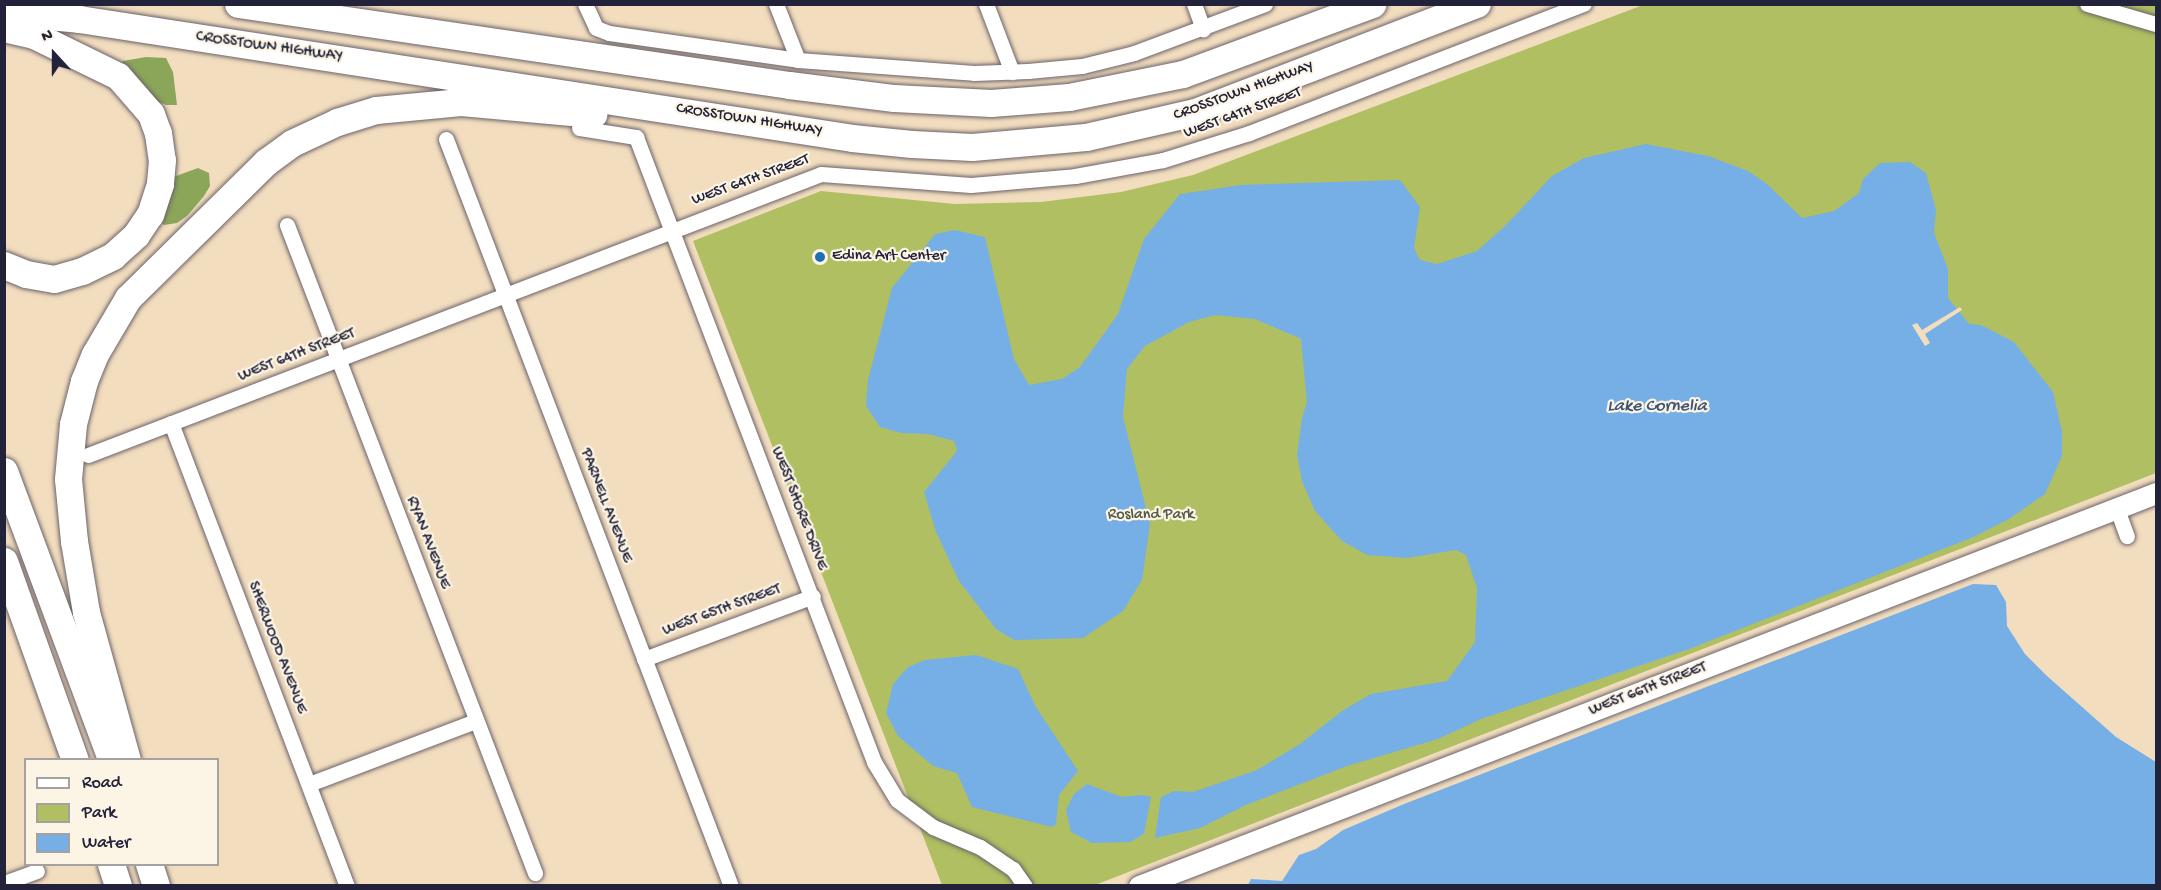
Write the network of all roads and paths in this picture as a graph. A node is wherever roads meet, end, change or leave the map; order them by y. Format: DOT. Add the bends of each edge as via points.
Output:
graph roads {
  1 [pos="238,4"];
  2 [pos="316,4"];
  3 [pos="585,4"];
  4 [pos="776,4"];
  5 [pos="986,4"];
  6 [pos="1194,4"];
  7 [pos="1265,4"];
  8 [pos="1372,4"];
  9 [pos="1477,4"];
  10 [pos="1584,4"];
  11 [pos="2087,4"];
  12 [pos="4,12"];
  13 [pos="363,22"];
  14 [pos="2157,24"];
  15 [pos="4,28"];
  16 [pos="1203,29"];
  17 [pos="798,60"];
  18 [pos="1012,72"];
  19 [pos="791,127"];
  20 [pos="579,128"];
  21 [pos="446,139"];
  22 [pos="287,225"];
  23 [pos="670,230"];
  24 [pos="4,265"];
  25 [pos="506,296"];
  26 [pos="338,360"];
  27 [pos="171,423"];
  28 [pos="88,455"];
  29 [pos="4,471"];
  30 [pos="2157,494"];
  31 [pos="2116,509"];
  32 [pos="2127,536"];
  33 [pos="4,561"];
  34 [pos="813,596"];
  35 [pos="4,605"];
  36 [pos="38,654"];
  37 [pos="644,659"];
  38 [pos="476,721"];
  39 [pos="75,758"];
  40 [pos="111,758"];
  41 [pos="128,758"];
  42 [pos="309,784"];
  43 [pos="112,866"];
  44 [pos="152,866"];
  45 [pos="37,871"];
  46 [pos="535,873"];
  47 [pos="4,883"];
  48 [pos="118,885"];
  49 [pos="157,885"];
  50 [pos="347,885"];
  51 [pos="731,885"];
  52 [pos="1025,885"];
  53 [pos="1139,885"];
  1 -- 13 [label="highway"];
  2 -- 13 [label="highway"];
  3 -- 17 [label="street" via="596,28 609,33"];
  4 -- 17 [label="street"];
  5 -- 18 [label="street"];
  6 -- 16 [label="street"];
  7 -- 16 [label="street"];
  8 -- 13 [label="highway" via="1183,74 1069,97 991,103 894,98 789,85"];
  9 -- 19 [label="highway, CROSSTOWN HIGHWAY" via="1195,112 1086,137 972,147 912,144"];
  10 -- 23 [label="street, WEST 64TH STREET" via="1248,133 1164,160 1075,176 971,185 821,174"];
  11 -- 14 [label="street"];
  12 -- 19 [label="highway, CROSSTOWN HIGHWAY" via="79,19"];
  15 -- 24 [label="highway" via="34,34 118,76 151,114 162,160 160,184 150,214 136,235 113,256 54,279"];
  16 -- 18 [label="street" via="1134,54 1082,66"];
  17 -- 18 [label="street" via="974,73"];
  19 -- 41 [label="highway" via="461,102 430,103 356,114 292,143 266,162 128,298 95,354 73,424 68,479 78,564 86,612"];
  20 -- 23 [label="street, WEST SHORE DRIVE" via="636,137"];
  21 -- 25 [label="street, PARNELL AVENUE"];
  22 -- 26 [label="street, RYAN AVENUE"];
  23 -- 25 [label="street, WEST 64TH STREET"];
  23 -- 34 [label="street, WEST SHORE DRIVE"];
  25 -- 26 [label="street, WEST 64TH STREET"];
  25 -- 37 [label="street, PARNELL AVENUE"];
  26 -- 27 [label="street, WEST 64TH STREET"];
  26 -- 38 [label="street, RYAN AVENUE"];
  27 -- 28 [label="street, WEST 64TH STREET"];
  27 -- 42 [label="street, SHERWOOD AVENUE"];
  29 -- 40 [label="highway"];
  30 -- 31 [label="street, WEST 66TH STREET"];
  31 -- 32 [label="street"];
  31 -- 53 [label="street, WEST 66TH STREET"];
  33 -- 36 [label="highway"];
  34 -- 37 [label="street, WEST 65TH STREET"];
  34 -- 52 [label="street, WEST SHORE DRIVE" via="874,762 897,800 933,827 980,847 1013,869"];
  35 -- 36 [label="highway"];
  36 -- 39 [label="highway"];
  37 -- 51 [label="street, PARNELL AVENUE"];
  38 -- 42 [label="street"];
  38 -- 46 [label="street, RYAN AVENUE"];
  42 -- 50 [label="street, SHERWOOD AVENUE"];
  43 -- 48 [label="highway"];
  44 -- 49 [label="highway"];
  45 -- 47 [label="street"];
}
